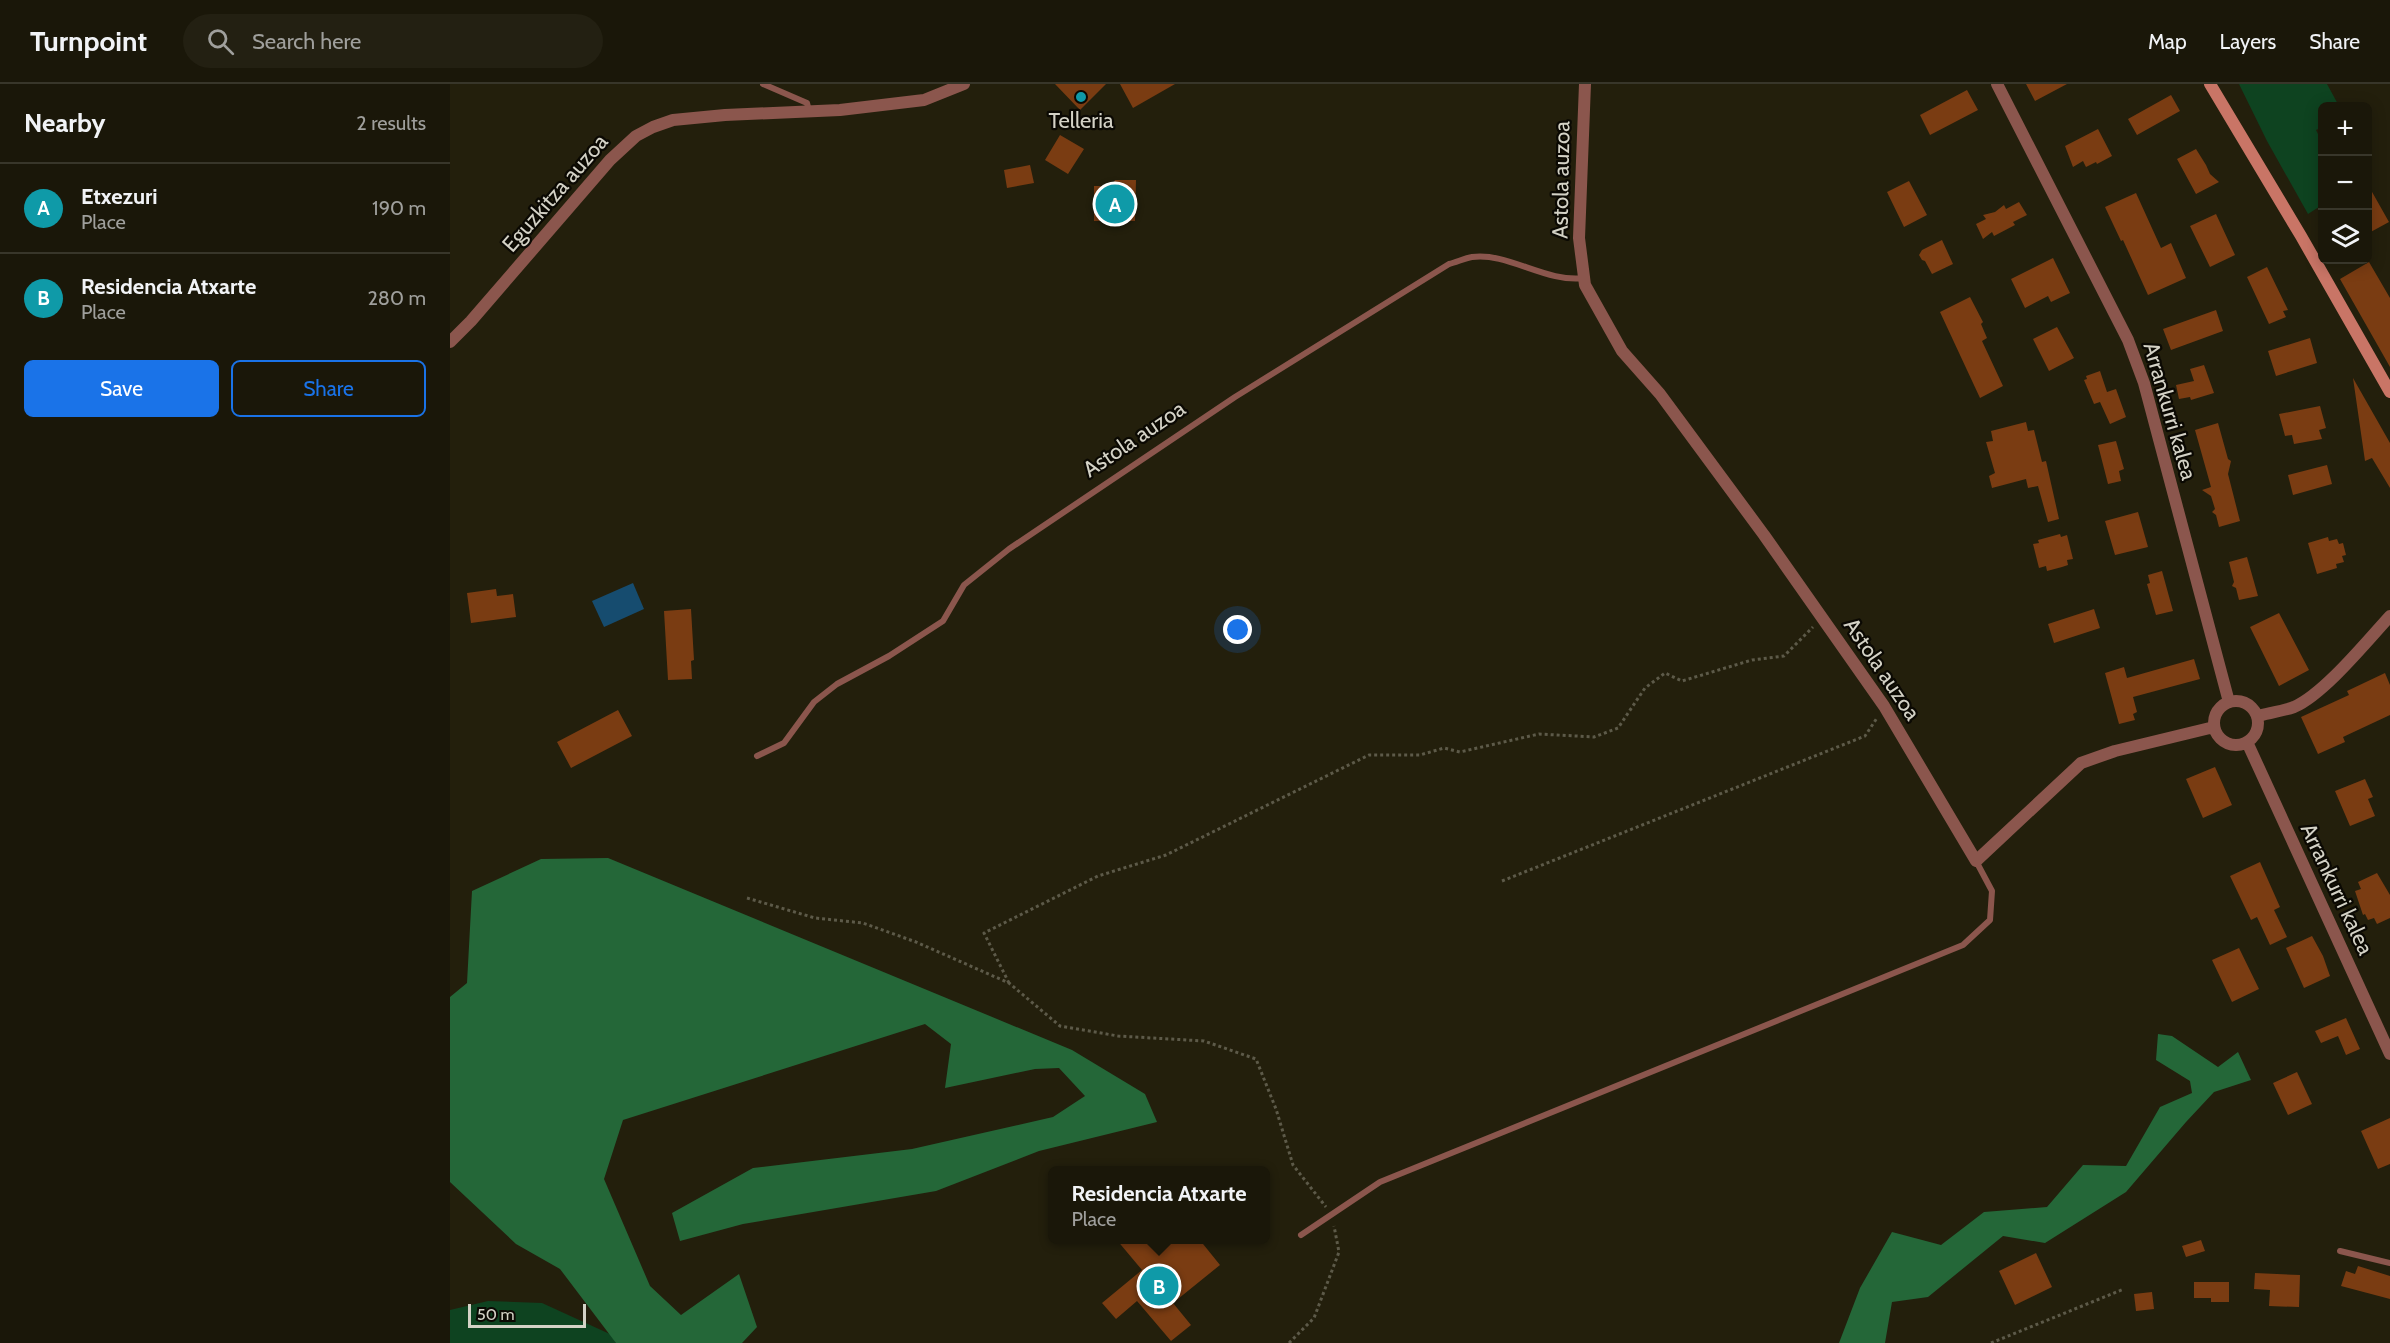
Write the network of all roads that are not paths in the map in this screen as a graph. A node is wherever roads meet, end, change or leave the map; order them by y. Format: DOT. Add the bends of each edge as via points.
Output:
graph roads {
  1 [pos="763,84"];
  2 [pos="964,84"];
  3 [pos="1585,84"];
  4 [pos="1997,84"];
  5 [pos="2210,84"];
  6 [pos="809,111"];
  7 [pos="1584,278"];
  8 [pos="450,342"];
  9 [pos="2390,392"];
  10 [pos="2390,616"];
  11 [pos="2229,702"];
  12 [pos="2257,716"];
  13 [pos="2214,728"];
  14 [pos="2247,742"];
  15 [pos="757,756"];
  16 [pos="1976,861"];
  17 [pos="2390,1053"];
  18 [pos="1301,1234"];
  19 [pos="2340,1251"];
  20 [pos="2390,1263"];
  1 -- 6 [label="lane" via="807,103"];
  2 -- 6 [label="street, Eguzkitza auzoa" via="924,100"];
  3 -- 7 [label="street, Astola auzoa" via="1579,238"];
  4 -- 11 [label="street, Arrankurri kalea" via="2128,340 2144,383"];
  5 -- 9 [label="street"];
  6 -- 8 [label="street, Eguzkitza auzoa" via="673,120 636,136 610,160"];
  7 -- 15 [label="lane, Astola auzoa" via="1473,257 1449,264 1234,397 1009,549 964,585 943,621 837,684 814,702 784,743"];
  7 -- 16 [label="street, Astola auzoa" via="1622,351 1660,394 1884,706"];
  10 -- 12 [label="street" via="2316,692 2294,706"];
  11 -- 12 [label="street" via="2249,705"];
  11 -- 13 [label="street" via="2215,715"];
  12 -- 14 [label="street" via="2257,731"];
  13 -- 14 [label="street" via="2227,743"];
  13 -- 16 [label="street" via="2081,763"];
  14 -- 17 [label="street, Arrankurri kalea"];
  16 -- 18 [label="lane" via="1992,891 1990,920 1963,945 1380,1182"];
  19 -- 20 [label="lane"];
}
